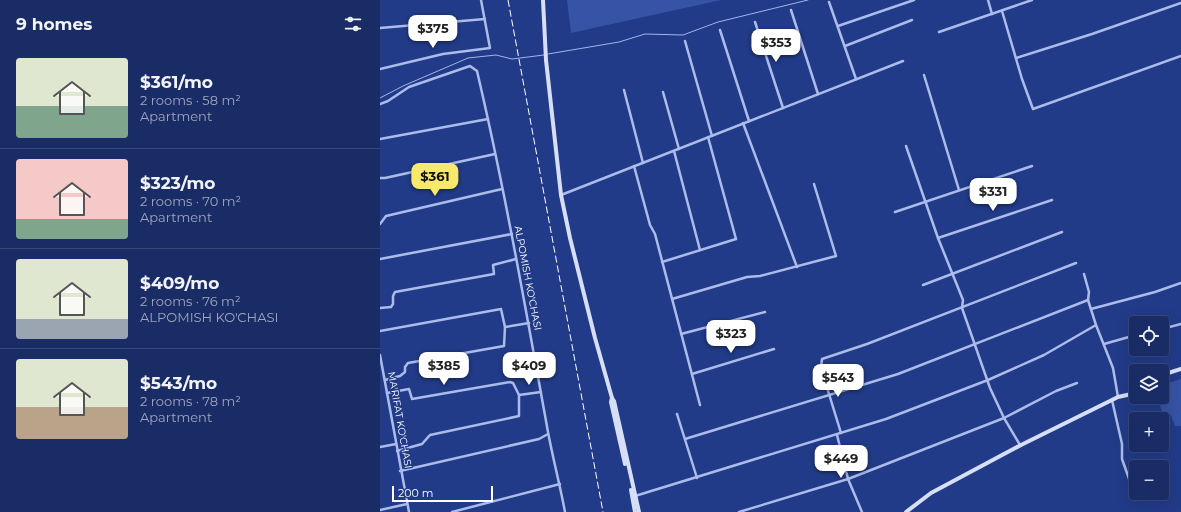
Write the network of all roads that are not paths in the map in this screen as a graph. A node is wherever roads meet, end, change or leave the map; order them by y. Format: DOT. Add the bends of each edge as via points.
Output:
graph roads {
  1 [pos="481,0"];
  2 [pos="542,0"];
  3 [pos="914,0"];
  4 [pos="988,0"];
  5 [pos="1030,0"];
  6 [pos="829,2"];
  7 [pos="1181,3"];
  8 [pos="790,10"];
  9 [pos="1002,10"];
  10 [pos="992,14"];
  11 [pos="485,19"];
  12 [pos="912,20"];
  13 [pos="755,22"];
  14 [pos="838,26"];
  15 [pos="380,28"];
  16 [pos="720,30"];
  17 [pos="939,32"];
  18 [pos="684,41"];
  19 [pos="845,46"];
  20 [pos="1181,56"];
  21 [pos="1016,58"];
  22 [pos="903,61"];
  23 [pos="380,69"];
  24 [pos="924,75"];
  25 [pos="856,79"];
  26 [pos="624,90"];
  27 [pos="663,92"];
  28 [pos="818,94"];
  29 [pos="380,104"];
  30 [pos="783,108"];
  31 [pos="488,119"];
  32 [pos="749,121"];
  33 [pos="743,123"];
  34 [pos="710,136"];
  35 [pos="380,139"];
  36 [pos="906,146"];
  37 [pos="679,149"];
  38 [pos="674,150"];
  39 [pos="495,154"];
  40 [pos="643,163"];
  41 [pos="634,166"];
  42 [pos="1032,166"];
  43 [pos="380,178"];
  44 [pos="814,184"];
  45 [pos="502,189"];
  46 [pos="959,190"];
  47 [pos="561,195"];
  48 [pos="1052,200"];
  49 [pos="925,201"];
  50 [pos="895,212"];
  51 [pos="380,224"];
  52 [pos="1062,232"];
  53 [pos="512,234"];
  54 [pos="938,238"];
  55 [pos="700,250"];
  56 [pos="516,258"];
  57 [pos="380,259"];
  58 [pos="662,262"];
  59 [pos="1076,264"];
  60 [pos="797,267"];
  61 [pos="952,273"];
  62 [pos="1084,274"];
  63 [pos="1181,283"];
  64 [pos="922,285"];
  65 [pos="672,299"];
  66 [pos="1088,300"];
  67 [pos="380,308"];
  68 [pos="962,308"];
  69 [pos="1091,309"];
  70 [pos="765,312"];
  71 [pos="529,323"];
  72 [pos="1181,324"];
  73 [pos="1096,325"];
  74 [pos="505,327"];
  75 [pos="1169,327"];
  76 [pos="380,331"];
  77 [pos="681,334"];
  78 [pos="1129,337"];
  79 [pos="974,344"];
  80 [pos="1104,344"];
  81 [pos="774,349"];
  82 [pos="380,355"];
  83 [pos="1181,369"];
  84 [pos="1169,373"];
  85 [pos="382,374"];
  86 [pos="692,374"];
  87 [pos="385,380"];
  88 [pos="988,380"];
  89 [pos="1077,383"];
  90 [pos="541,392"];
  91 [pos="387,393"];
  92 [pos="1129,394"];
  93 [pos="518,395"];
  94 [pos="829,395"];
  95 [pos="1118,396"];
  96 [pos="612,398"];
  97 [pos="1112,400"];
  98 [pos="700,404"];
  99 [pos="677,414"];
  100 [pos="1004,418"];
  101 [pos="841,433"];
  102 [pos="548,434"];
  103 [pos="837,435"];
  104 [pos="685,439"];
  105 [pos="396,444"];
  106 [pos="1021,445"];
  107 [pos="380,447"];
  108 [pos="397,451"];
  109 [pos="400,471"];
  110 [pos="697,478"];
  111 [pos="848,479"];
  112 [pos="1129,481"];
  113 [pos="560,484"];
  114 [pos="635,497"];
  115 [pos="407,504"];
  116 [pos="380,510"];
  117 [pos="409,512"];
  118 [pos="452,512"];
  119 [pos="565,512"];
  120 [pos="636,512"];
  121 [pos="639,512"];
  122 [pos="739,512"];
  123 [pos="862,512"];
  124 [pos="906,512"];
  1 -- 11 [label="street"];
  2 -- 47 [label="main road"];
  3 -- 14 [label="street"];
  4 -- 10 [label="street"];
  5 -- 9 [label="street"];
  6 -- 14 [label="street"];
  7 -- 21 [label="street"];
  8 -- 28 [label="street"];
  9 -- 10 [label="street"];
  9 -- 21 [label="street"];
  10 -- 17 [label="street"];
  11 -- 15 [label="street"];
  11 -- 23 [label="street" via="490,48 443,54"];
  12 -- 19 [label="street"];
  13 -- 30 [label="street"];
  14 -- 19 [label="street"];
  16 -- 32 [label="street"];
  18 -- 34 [label="street"];
  19 -- 25 [label="street"];
  20 -- 21 [label="street" via="1033,109"];
  22 -- 25 [label="street"];
  24 -- 46 [label="street"];
  25 -- 28 [label="street"];
  26 -- 40 [label="street"];
  27 -- 37 [label="street"];
  28 -- 30 [label="street"];
  29 -- 31 [label="street, ALPOMISH KO'CHASI" via="409,86 470,66 477,71"];
  30 -- 32 [label="street"];
  31 -- 35 [label="street"];
  31 -- 39 [label="street, ALPOMISH KO'CHASI"];
  32 -- 33 [label="street"];
  33 -- 34 [label="street"];
  33 -- 60 [label="street"];
  34 -- 37 [label="street"];
  34 -- 55 [label="street" via="736,239"];
  36 -- 49 [label="street"];
  37 -- 38 [label="street"];
  38 -- 40 [label="street"];
  38 -- 55 [label="street"];
  39 -- 43 [label="street"];
  39 -- 45 [label="street, ALPOMISH KO'CHASI"];
  40 -- 41 [label="street"];
  41 -- 47 [label="street"];
  41 -- 58 [label="street"];
  42 -- 46 [label="street"];
  44 -- 60 [label="street" via="836,256"];
  45 -- 51 [label="street" via="386,216"];
  45 -- 53 [label="street, ALPOMISH KO'CHASI"];
  46 -- 49 [label="street"];
  47 -- 96 [label="main road"];
  48 -- 54 [label="street"];
  49 -- 50 [label="street"];
  49 -- 54 [label="street"];
  52 -- 61 [label="street"];
  53 -- 56 [label="street, ALPOMISH KO'CHASI"];
  53 -- 57 [label="street"];
  54 -- 61 [label="street"];
  55 -- 58 [label="street"];
  56 -- 67 [label="street" via="493,265 494,274 395,292 392,307"];
  56 -- 71 [label="street, ALPOMISH KO'CHASI"];
  58 -- 65 [label="street"];
  59 -- 68 [label="street"];
  60 -- 65 [label="street" via="747,277"];
  61 -- 64 [label="street"];
  61 -- 68 [label="street" via="963,300"];
  62 -- 66 [label="street" via="1089,292"];
  63 -- 69 [label="street"];
  65 -- 77 [label="street"];
  66 -- 69 [label="street"];
  66 -- 79 [label="street"];
  68 -- 79 [label="street"];
  68 -- 94 [label="street" via="822,359 821,368"];
  69 -- 73 [label="street"];
  70 -- 77 [label="street"];
  71 -- 74 [label="street"];
  71 -- 90 [label="street, ALPOMISH KO'CHASI"];
  72 -- 75 [label="street"];
  73 -- 80 [label="street"];
  73 -- 88 [label="street" via="1044,355"];
  74 -- 76 [label="street" via="501,309"];
  74 -- 87 [label="street" via="504,346 408,363 405,372 400,376"];
  77 -- 86 [label="street"];
  78 -- 80 [label="street"];
  79 -- 88 [label="street"];
  79 -- 94 [label="street" via="898,374"];
  80 -- 95 [label="street" via="1113,368"];
  81 -- 86 [label="street"];
  82 -- 85 [label="street, MA'RIFAT KO'CHASI"];
  83 -- 84 [label="main road"];
  85 -- 87 [label="street, MA'RIFAT KO'CHASI"];
  86 -- 98 [label="street"];
  87 -- 91 [label="street, MA'RIFAT KO'CHASI"];
  88 -- 100 [label="street"];
  88 -- 101 [label="street" via="886,419"];
  89 -- 100 [label="street"];
  90 -- 93 [label="street"];
  90 -- 102 [label="street, ALPOMISH KO'CHASI"];
  91 -- 93 [label="street" via="409,388 412,399 510,382 513,383"];
  91 -- 105 [label="street, MA'RIFAT KO'CHASI"];
  92 -- 95 [label="main road"];
  93 -- 108 [label="street" via="519,416 430,434 422,444"];
  94 -- 101 [label="street"];
  94 -- 104 [label="street"];
  95 -- 97 [label="main road"];
  96 -- 114 [label="main road"];
  96 -- 120 [label="main road"];
  97 -- 106 [label="main road"];
  97 -- 112 [label="street" via="1122,444 1122,459"];
  99 -- 104 [label="street"];
  100 -- 106 [label="street"];
  100 -- 111 [label="street"];
  101 -- 103 [label="street"];
  102 -- 109 [label="street" via="539,439"];
  102 -- 113 [label="street, ALPOMISH KO'CHASI"];
  103 -- 110 [label="street"];
  103 -- 111 [label="street"];
  104 -- 110 [label="street"];
  105 -- 107 [label="street"];
  105 -- 108 [label="street, MA'RIFAT KO'CHASI"];
  106 -- 124 [label="main road" via="931,493"];
  108 -- 109 [label="street, MA'RIFAT KO'CHASI"];
  109 -- 115 [label="street, MA'RIFAT KO'CHASI"];
  110 -- 114 [label="street"];
  111 -- 122 [label="street"];
  111 -- 123 [label="street"];
  113 -- 118 [label="street"];
  113 -- 119 [label="street, ALPOMISH KO'CHASI"];
  114 -- 121 [label="main road"];
  115 -- 116 [label="street"];
  115 -- 117 [label="street, MA'RIFAT KO'CHASI"];
}
